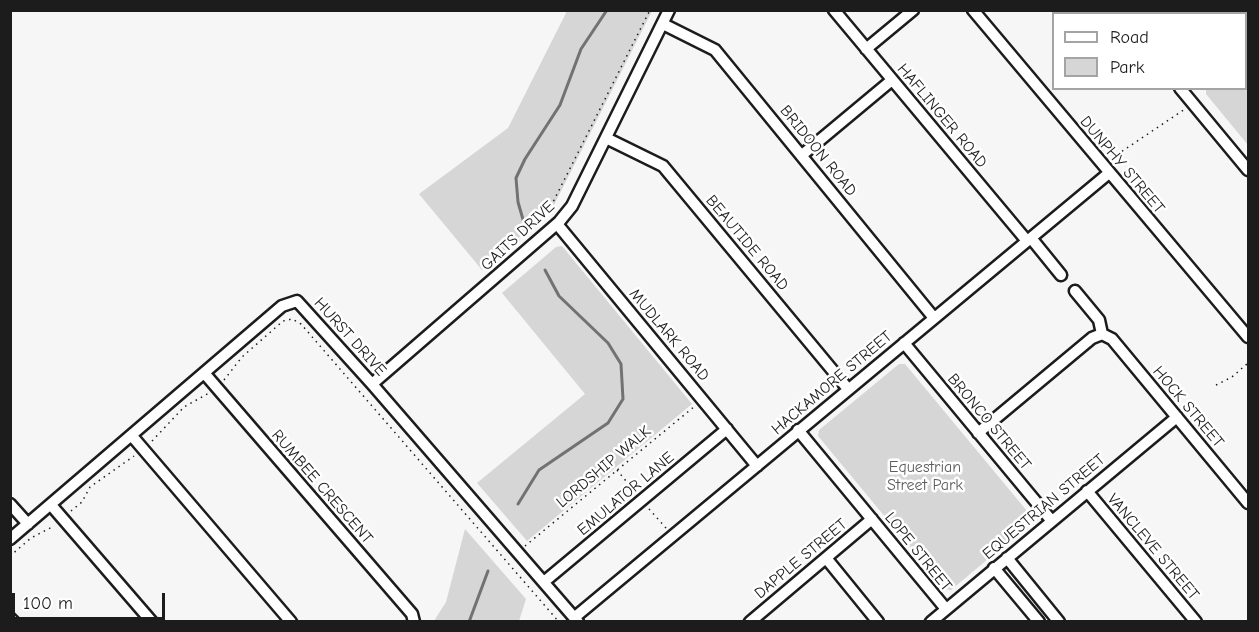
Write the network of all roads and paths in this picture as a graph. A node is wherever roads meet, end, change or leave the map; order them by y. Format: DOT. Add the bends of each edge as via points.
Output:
graph roads {
  1 [pos="650,10"];
  2 [pos="669,10"];
  3 [pos="834,10"];
  4 [pos="913,10"];
  5 [pos="973,10"];
  6 [pos="663,24"];
  7 [pos="866,49"];
  8 [pos="892,80"];
  9 [pos="1183,90"];
  10 [pos="1192,103"];
  11 [pos="606,138"];
  12 [pos="802,155"];
  13 [pos="1101,164"];
  14 [pos="1248,170"];
  15 [pos="1109,173"];
  16 [pos="557,224"];
  17 [pos="1029,239"];
  18 [pos="488,268"];
  19 [pos="1062,275"];
  20 [pos="1075,291"];
  21 [pos="934,318"];
  22 [pos="1102,334"];
  23 [pos="1248,337"];
  24 [pos="904,343"];
  25 [pos="1248,363"];
  26 [pos="205,374"];
  27 [pos="372,384"];
  28 [pos="1216,385"];
  29 [pos="848,389"];
  30 [pos="702,399"];
  31 [pos="1177,417"];
  32 [pos="727,429"];
  33 [pos="798,430"];
  34 [pos="978,433"];
  35 [pos="132,436"];
  36 [pos="757,466"];
  37 [pos="1087,491"];
  38 [pos="1248,503"];
  39 [pos="10,504"];
  40 [pos="51,505"];
  41 [pos="872,519"];
  42 [pos="1051,520"];
  43 [pos="473,523"];
  44 [pos="28,524"];
  45 [pos="10,539"];
  46 [pos="518,552"];
  47 [pos="826,558"];
  48 [pos="1007,558"];
  49 [pos="994,568"];
  50 [pos="545,581"];
  51 [pos="946,609"];
  52 [pos="10,618"];
  53 [pos="576,619"];
  54 [pos="14,621"];
  55 [pos="152,621"];
  56 [pos="291,621"];
  57 [pos="414,621"];
  58 [pos="559,621"];
  59 [pos="750,621"];
  60 [pos="878,621"];
  61 [pos="931,621"];
  62 [pos="1039,621"];
  63 [pos="1059,621"];
  64 [pos="1196,621"];
  1 -- 18 [label="path" via="546,216"];
  2 -- 6 [label="street, GAITS DRIVE"];
  3 -- 7 [label="street, HAFLINGER ROAD"];
  4 -- 7 [label="street"];
  5 -- 13 [label="street, DUNPHY STREET"];
  6 -- 11 [label="street, GAITS DRIVE"];
  6 -- 12 [label="street, BRIDOON ROAD" via="715,50"];
  7 -- 8 [label="street, HAFLINGER ROAD"];
  8 -- 12 [label="street"];
  8 -- 17 [label="street, HAFLINGER ROAD"];
  9 -- 10 [label="street"];
  10 -- 13 [label="path" via="1168,123"];
  10 -- 14 [label="street"];
  11 -- 16 [label="street, GAITS DRIVE" via="572,206"];
  11 -- 29 [label="street, BEAUTIDE ROAD" via="663,166"];
  12 -- 21 [label="street, BRIDOON ROAD"];
  13 -- 15 [label="street, DUNPHY STREET"];
  15 -- 17 [label="street, HACKAMORE STREET"];
  15 -- 23 [label="street, DUNPHY STREET"];
  16 -- 27 [label="street, GAITS DRIVE"];
  16 -- 30 [label="street, MUDLARK ROAD"];
  17 -- 19 [label="street, HAFLINGER ROAD"];
  17 -- 21 [label="street, HACKAMORE STREET"];
  20 -- 22 [label="street, HOCK STREET" via="1099,320"];
  21 -- 24 [label="street, HACKAMORE STREET"];
  22 -- 31 [label="street, HOCK STREET" via="1112,339"];
  22 -- 34 [label="street" via="1092,338"];
  24 -- 29 [label="street, HACKAMORE STREET"];
  24 -- 34 [label="street, BRONCO STREET"];
  25 -- 28 [label="path"];
  26 -- 27 [label="street, HURST DRIVE" via="282,306 297,301"];
  26 -- 35 [label="street, HURST DRIVE"];
  26 -- 57 [label="street, RUMBEE CRESCENT"];
  27 -- 46 [label="street, HURST DRIVE"];
  29 -- 33 [label="street, HACKAMORE STREET"];
  30 -- 32 [label="street, MUDLARK ROAD"];
  30 -- 46 [label="path, LORDSHIP WALK"];
  31 -- 37 [label="street, EQUESTRIAN STREET"];
  31 -- 38 [label="street, HOCK STREET"];
  32 -- 36 [label="street, MUDLARK ROAD"];
  32 -- 50 [label="street, EMULATOR LANE"];
  33 -- 36 [label="street, HACKAMORE STREET"];
  33 -- 41 [label="street, LOPE STREET"];
  34 -- 42 [label="street, BRONCO STREET"];
  35 -- 40 [label="street, HURST DRIVE"];
  35 -- 56 [label="street"];
  36 -- 53 [label="street, HACKAMORE STREET"];
  37 -- 42 [label="street, EQUESTRIAN STREET"];
  37 -- 64 [label="street, VANCLEVE STREET"];
  39 -- 44 [label="street"];
  40 -- 44 [label="street, HURST DRIVE"];
  40 -- 55 [label="street"];
  41 -- 47 [label="street, DAPPLE STREET"];
  41 -- 51 [label="street, LOPE STREET"];
  42 -- 48 [label="street, EQUESTRIAN STREET"];
  43 -- 58 [label="path"];
  44 -- 45 [label="street, HURST DRIVE"];
  46 -- 50 [label="street, HURST DRIVE"];
  47 -- 59 [label="street, DAPPLE STREET"];
  47 -- 60 [label="street"];
  48 -- 49 [label="street, EQUESTRIAN STREET"];
  48 -- 63 [label="street"];
  49 -- 51 [label="street, EQUESTRIAN STREET"];
  49 -- 62 [label="street"];
  50 -- 53 [label="street, HURST DRIVE"];
  51 -- 61 [label="street, EQUESTRIAN STREET"];
  52 -- 54 [label="street"];
}
